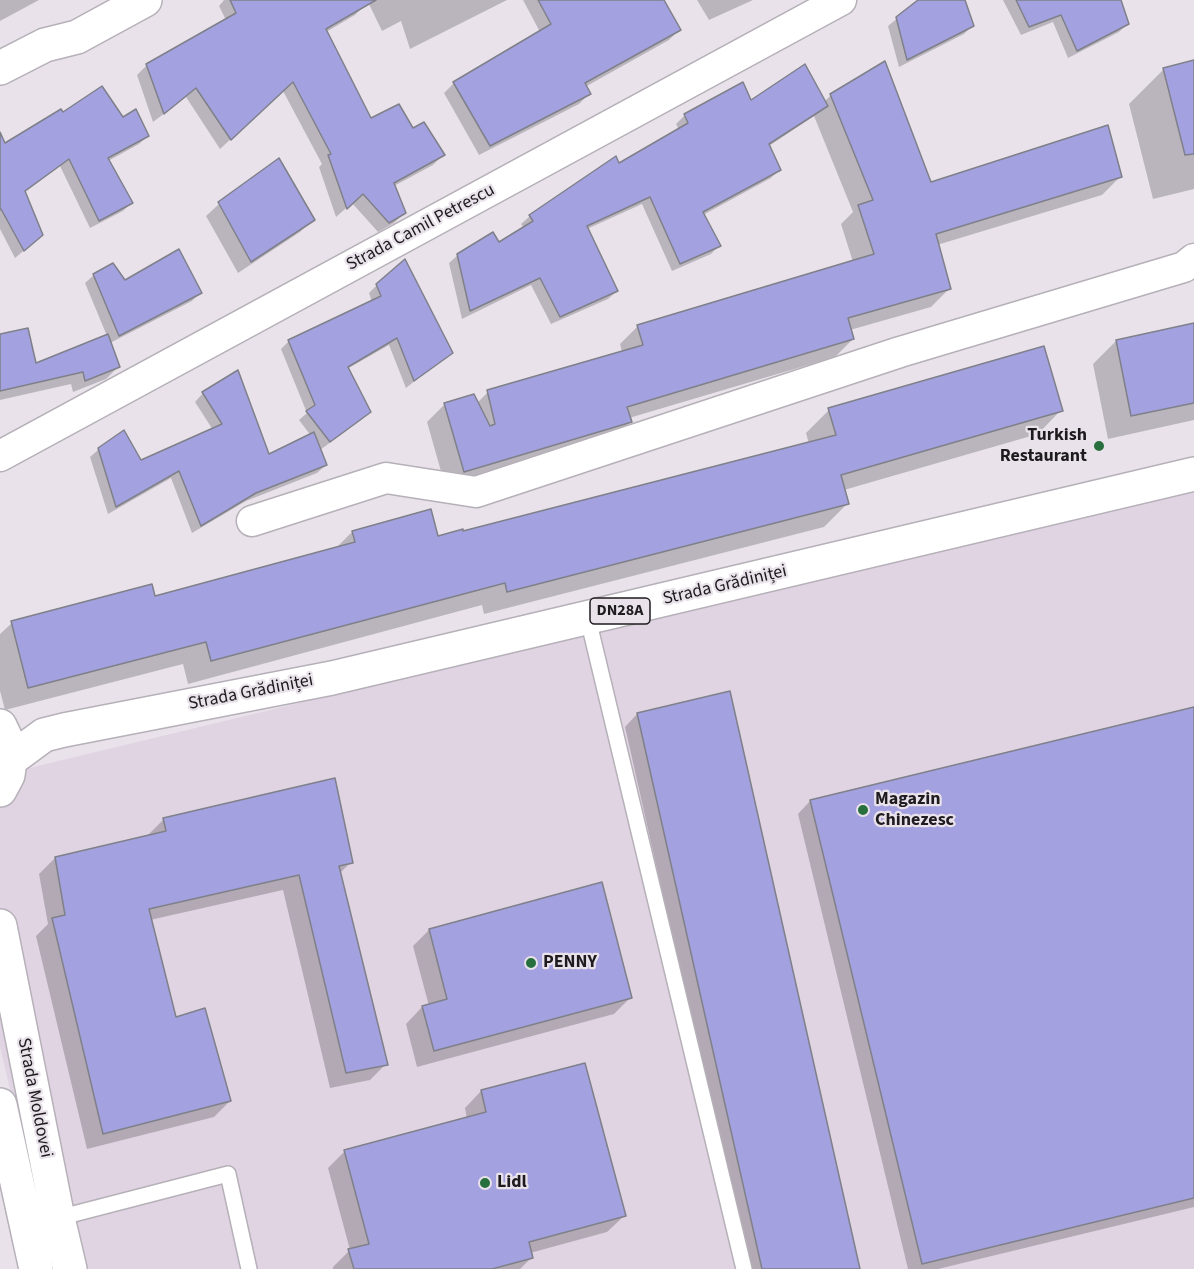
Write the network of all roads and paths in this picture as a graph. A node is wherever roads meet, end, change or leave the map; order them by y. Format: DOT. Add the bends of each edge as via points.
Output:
graph roads {
  1 [pos="145,0"];
  2 [pos="842,0"];
  3 [pos="76,37"];
  4 [pos="0,68"];
  5 [pos="0,89"];
  6 [pos="1194,259"];
  7 [pos="0,456"];
  8 [pos="1194,474"];
  9 [pos="252,521"];
  10 [pos="588,619"];
  11 [pos="0,726"];
  12 [pos="44,735"];
  13 [pos="5,775"];
  14 [pos="0,926"];
  15 [pos="0,1105"];
  16 [pos="58,1218"];
  17 [pos="36,1269"];
  18 [pos="70,1269"];
  19 [pos="249,1269"];
  20 [pos="744,1269"];
  1 -- 3 [label="main road"];
  2 -- 7 [label="street, Strada Camil Petrescu"];
  3 -- 4 [label="main road" via="45,45"];
  3 -- 5 [label="main road" via="53,60"];
  6 -- 9 [label="street" via="1184,267 900,352 476,492 386,478"];
  8 -- 10 [label="main road, Strada Grădiniței / DN28A"];
  10 -- 12 [label="main road, Strada Grădiniței / DN28A" via="332,678"];
  10 -- 20 [label="lane"];
  11 -- 12 [label="main road, Strada Grădiniței / DN28A"];
  11 -- 13 [label="main road, DN28A" via="8,743"];
  12 -- 13 [label="main road, Strada Grădiniței / DN28A"];
  14 -- 16 [label="main road, Strada Moldovei"];
  15 -- 17 [label="main road, Strada Moldovei"];
  16 -- 18 [label="main road, Strada Moldovei"];
  16 -- 19 [label="lane" via="228,1174"];
}
